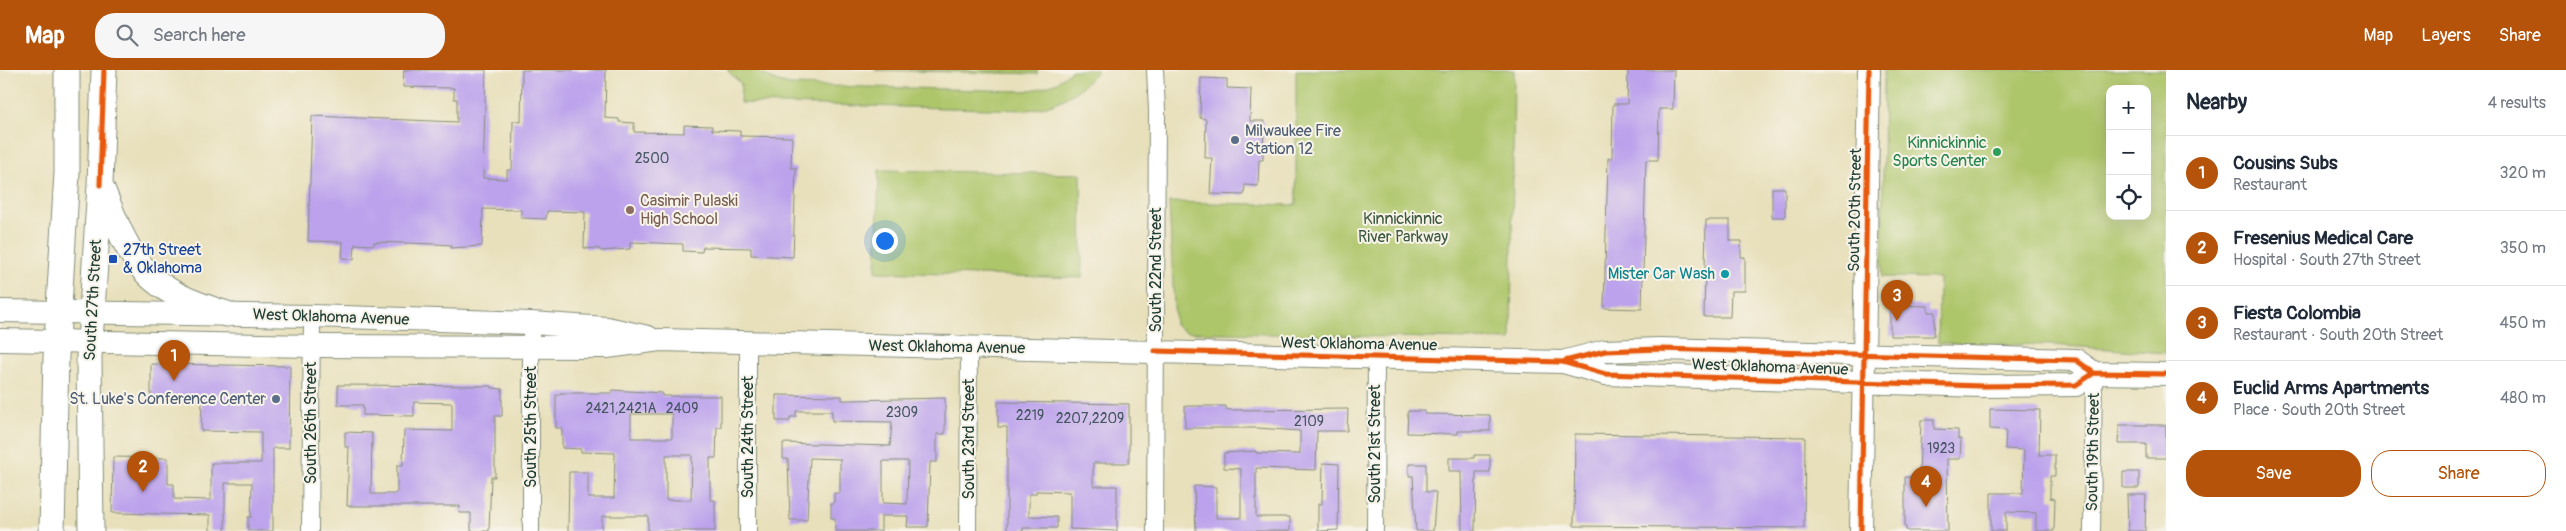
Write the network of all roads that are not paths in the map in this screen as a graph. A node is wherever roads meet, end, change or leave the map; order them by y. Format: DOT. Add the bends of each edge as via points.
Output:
graph roads {
  1 [pos="67,70"];
  2 [pos="104,70"];
  3 [pos="1155,70"];
  4 [pos="1869,70"];
  5 [pos="100,186"];
  6 [pos="60,310"];
  7 [pos="0,311"];
  8 [pos="92,311"];
  9 [pos="227,314"];
  10 [pos="312,316"];
  11 [pos="532,323"];
  12 [pos="58,339"];
  13 [pos="0,340"];
  14 [pos="90,340"];
  15 [pos="660,340"];
  16 [pos="748,342"];
  17 [pos="311,346"];
  18 [pos="531,346"];
  19 [pos="969,347"];
  20 [pos="1719,350"];
  21 [pos="1155,351"];
  22 [pos="1866,354"];
  23 [pos="1376,357"];
  24 [pos="1563,362"];
  25 [pos="2094,373"];
  26 [pos="2166,374"];
  27 [pos="1719,378"];
  28 [pos="1865,382"];
  29 [pos="52,531"];
  30 [pos="91,531"];
  31 [pos="310,531"];
  32 [pos="530,531"];
  33 [pos="748,531"];
  34 [pos="968,531"];
  35 [pos="1155,531"];
  36 [pos="1375,531"];
  37 [pos="1861,531"];
  38 [pos="2092,531"];
  1 -- 6 [label="main road, South 27th Street" via="67,173"];
  2 -- 5 [label="main road, South 27th Street"];
  3 -- 21 [label="street, South 22nd Street"];
  4 -- 22 [label="main road, South 20th Street"];
  5 -- 8 [label="main road, South 27th Street"];
  5 -- 9 [label="main road" via="125,246 147,274 192,304"];
  6 -- 7 [label="main road, West Oklahoma Avenue"];
  6 -- 8 [label="main road, West Oklahoma Avenue"];
  6 -- 12 [label="main road, South 27th Street"];
  8 -- 9 [label="main road, West Oklahoma Avenue"];
  8 -- 14 [label="main road, South 27th Street"];
  9 -- 10 [label="main road, West Oklahoma Avenue"];
  10 -- 11 [label="main road, West Oklahoma Avenue"];
  10 -- 17 [label="street, South 26th Street"];
  11 -- 15 [label="main road, West Oklahoma Avenue" via="607,328"];
  11 -- 18 [label="street, South 25th Street"];
  12 -- 13 [label="main road, West Oklahoma Avenue"];
  12 -- 14 [label="main road, West Oklahoma Avenue"];
  12 -- 29 [label="main road, South 27th Street"];
  14 -- 17 [label="main road, West Oklahoma Avenue"];
  14 -- 30 [label="main road, South 27th Street"];
  15 -- 16 [label="main road, West Oklahoma Avenue"];
  15 -- 18 [label="main road, West Oklahoma Avenue" via="607,347"];
  16 -- 19 [label="main road, West Oklahoma Avenue"];
  16 -- 33 [label="street, South 24th Street"];
  17 -- 18 [label="main road, West Oklahoma Avenue"];
  17 -- 31 [label="street, South 26th Street"];
  18 -- 32 [label="street, South 25th Street"];
  19 -- 21 [label="main road, West Oklahoma Avenue"];
  19 -- 34 [label="street, South 23rd Street"];
  20 -- 22 [label="main road, West Oklahoma Avenue"];
  20 -- 24 [label="main road, West Oklahoma Avenue" via="1606,351"];
  20 -- 27 [label="main road"];
  21 -- 23 [label="main road, West Oklahoma Avenue"];
  21 -- 35 [label="street, South 22nd Street"];
  22 -- 25 [label="main road, West Oklahoma Avenue" via="2076,360"];
  22 -- 28 [label="main road, South 20th Street"];
  23 -- 24 [label="main road, West Oklahoma Avenue"];
  23 -- 36 [label="street, South 21st Street"];
  24 -- 27 [label="main road, West Oklahoma Avenue" via="1606,374"];
  25 -- 26 [label="main road"];
  25 -- 28 [label="main road, West Oklahoma Avenue" via="2076,385"];
  25 -- 38 [label="street, South 19th Street"];
  27 -- 28 [label="main road, West Oklahoma Avenue"];
  28 -- 37 [label="main road, South 20th Street"];
}
